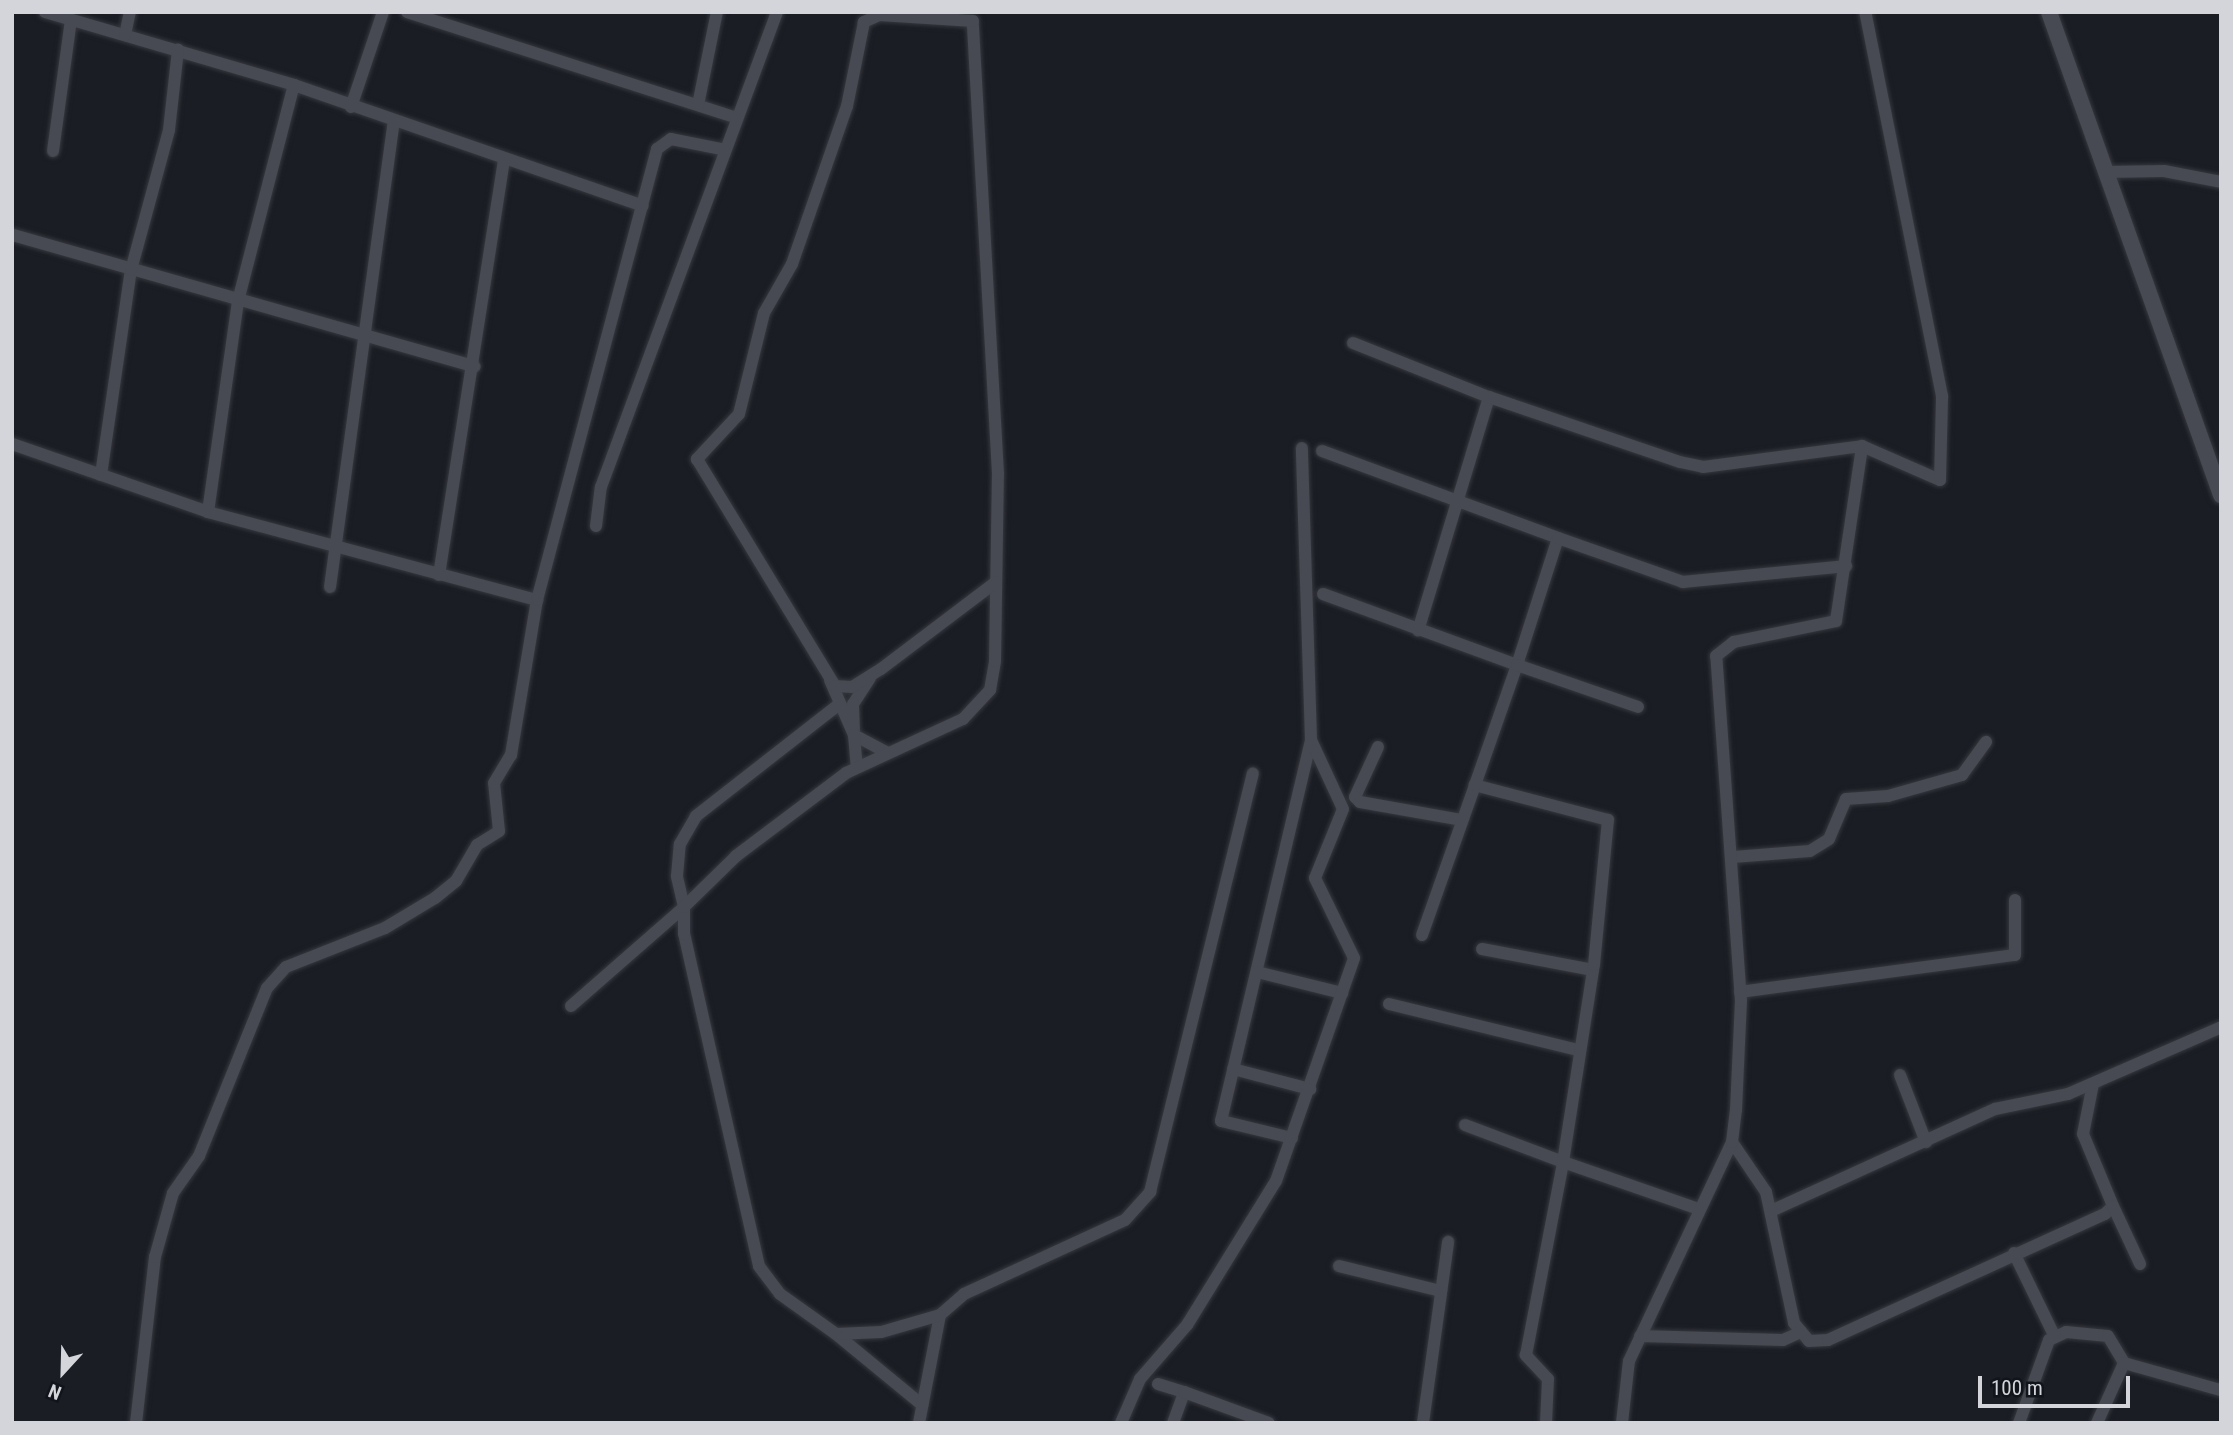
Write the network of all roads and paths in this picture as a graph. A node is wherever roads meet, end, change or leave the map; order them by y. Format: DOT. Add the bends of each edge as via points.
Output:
graph roads {
  1 [pos="45,12"];
  2 [pos="130,12"];
  3 [pos="383,12"];
  4 [pos="407,12"];
  5 [pos="717,12"];
  6 [pos="777,12"];
  7 [pos="1865,12"];
  8 [pos="2049,12"];
  9 [pos="71,20"];
  10 [pos="125,35"];
  11 [pos="178,50"];
  12 [pos="294,85"];
  13 [pos="698,105"];
  14 [pos="351,107"];
  15 [pos="735,117"];
  16 [pos="394,122"];
  17 [pos="721,149"];
  18 [pos="53,150"];
  19 [pos="504,161"];
  20 [pos="2104,172"];
  21 [pos="2221,182"];
  22 [pos="643,206"];
  23 [pos="12,234"];
  24 [pos="131,270"];
  25 [pos="238,301"];
  26 [pos="361,336"];
  27 [pos="1353,343"];
  28 [pos="475,367"];
  29 [pos="1489,397"];
  30 [pos="12,444"];
  31 [pos="1861,446"];
  32 [pos="1301,448"];
  33 [pos="1322,451"];
  34 [pos="102,475"];
  35 [pos="2221,495"];
  36 [pos="1462,502"];
  37 [pos="208,512"];
  38 [pos="596,526"];
  39 [pos="1558,538"];
  40 [pos="334,549"];
  41 [pos="1846,566"];
  42 [pos="439,575"];
  43 [pos="996,582"];
  44 [pos="330,587"];
  45 [pos="1323,594"];
  46 [pos="537,600"];
  47 [pos="1418,630"];
  48 [pos="1517,665"];
  49 [pos="872,675"];
  50 [pos="831,680"];
  51 [pos="838,705"];
  52 [pos="1638,707"];
  53 [pos="853,736"];
  54 [pos="1311,740"];
  55 [pos="1986,742"];
  56 [pos="1378,747"];
  57 [pos="888,752"];
  58 [pos="856,767"];
  59 [pos="1253,774"];
  60 [pos="1475,785"];
  61 [pos="1462,820"];
  62 [pos="1732,857"];
  63 [pos="2015,900"];
  64 [pos="684,907"];
  65 [pos="1422,935"];
  66 [pos="1482,949"];
  67 [pos="1593,970"];
  68 [pos="1257,972"];
  69 [pos="1740,992"];
  70 [pos="1342,993"];
  71 [pos="1389,1004"];
  72 [pos="571,1006"];
  73 [pos="2221,1027"];
  74 [pos="1578,1050"];
  75 [pos="1233,1069"];
  76 [pos="1900,1075"];
  77 [pos="2093,1084"];
  78 [pos="1310,1089"];
  79 [pos="1465,1125"];
  80 [pos="1292,1138"];
  81 [pos="1732,1142"];
  82 [pos="1926,1142"];
  83 [pos="1563,1162"];
  84 [pos="2113,1206"];
  85 [pos="1696,1208"];
  86 [pos="1771,1211"];
  87 [pos="1448,1242"];
  88 [pos="2014,1253"];
  89 [pos="2140,1264"];
  90 [pos="1339,1266"];
  91 [pos="1441,1291"];
  92 [pos="940,1315"];
  93 [pos="1801,1332"];
  94 [pos="836,1334"];
  95 [pos="1640,1336"];
  96 [pos="2055,1337"];
  97 [pos="2124,1363"];
  98 [pos="1158,1384"];
  99 [pos="2221,1390"];
  100 [pos="1184,1392"];
  101 [pos="922,1405"];
  102 [pos="136,1423"];
  103 [pos="919,1423"];
  104 [pos="1121,1423"];
  105 [pos="1173,1423"];
  106 [pos="1269,1423"];
  107 [pos="1423,1423"];
  108 [pos="1546,1423"];
  109 [pos="1622,1423"];
  110 [pos="2019,1423"];
  111 [pos="2097,1423"];
  1 -- 9 [label="street"];
  2 -- 10 [label="street"];
  3 -- 14 [label="street"];
  4 -- 13 [label="street"];
  5 -- 13 [label="street"];
  6 -- 15 [label="street"];
  7 -- 31 [label="street" via="1942,396 1942,476 1933,481"];
  8 -- 20 [label="street"];
  9 -- 10 [label="street"];
  9 -- 18 [label="street"];
  10 -- 11 [label="street"];
  11 -- 12 [label="street"];
  11 -- 24 [label="street" via="169,131"];
  12 -- 14 [label="street"];
  12 -- 25 [label="street"];
  13 -- 15 [label="street"];
  14 -- 16 [label="street"];
  15 -- 17 [label="street"];
  16 -- 19 [label="street"];
  16 -- 26 [label="street"];
  17 -- 22 [label="street" via="671,139 657,149"];
  17 -- 38 [label="street" via="704,212 601,487"];
  19 -- 22 [label="street"];
  19 -- 28 [label="street"];
  20 -- 21 [label="street" via="2164,172"];
  20 -- 35 [label="street"];
  22 -- 46 [label="street"];
  23 -- 24 [label="street"];
  24 -- 25 [label="street"];
  24 -- 34 [label="street"];
  25 -- 26 [label="street"];
  25 -- 37 [label="street"];
  26 -- 28 [label="street"];
  26 -- 40 [label="street"];
  27 -- 29 [label="street"];
  28 -- 42 [label="street"];
  29 -- 31 [label="street" via="1703,467"];
  29 -- 36 [label="street"];
  30 -- 34 [label="street"];
  31 -- 41 [label="street"];
  32 -- 54 [label="street"];
  33 -- 36 [label="street"];
  34 -- 37 [label="street"];
  36 -- 39 [label="street"];
  36 -- 47 [label="street"];
  37 -- 40 [label="street"];
  39 -- 41 [label="street" via="1683,582"];
  39 -- 48 [label="street"];
  40 -- 42 [label="street"];
  40 -- 44 [label="street"];
  41 -- 62 [label="street" via="1836,621 1734,642 1716,656"];
  42 -- 46 [label="street"];
  43 -- 49 [label="street"];
  43 -- 50 [label="street" via="998,474 973,21 879,15 864,22 847,106 792,264 764,313 739,414 697,459"];
  43 -- 57 [label="street" via="990,690 963,719"];
  45 -- 47 [label="street"];
  46 -- 102 [label="street" via="511,755 494,783 496,835 477,845 456,881 435,898 385,928 286,967 246,1028 199,1156 173,1193 155,1257"];
  47 -- 48 [label="street"];
  48 -- 52 [label="street"];
  48 -- 60 [label="street"];
  49 -- 50 [label="street" via="852,687"];
  49 -- 53 [label="street" via="853,704"];
  50 -- 51 [label="street"];
  51 -- 53 [label="street"];
  51 -- 64 [label="street" via="696,816 680,844 677,876"];
  53 -- 57 [label="street"];
  53 -- 58 [label="street"];
  54 -- 68 [label="street"];
  54 -- 70 [label="street" via="1343,809 1315,878 1354,958"];
  55 -- 62 [label="street" via="1962,775 1888,796 1846,799 1829,839 1810,851"];
  56 -- 61 [label="street" via="1355,797 1360,802"];
  57 -- 58 [label="street"];
  58 -- 64 [label="street" via="736,856"];
  59 -- 92 [label="street" via="1150,1192 1125,1220 964,1294"];
  60 -- 61 [label="street"];
  60 -- 67 [label="street" via="1608,820"];
  61 -- 65 [label="street"];
  62 -- 69 [label="street"];
  63 -- 69 [label="street" via="2015,955"];
  64 -- 72 [label="street"];
  64 -- 94 [label="street" via="701,1020 754,1253 780,1294"];
  66 -- 67 [label="street"];
  67 -- 74 [label="street"];
  68 -- 70 [label="street"];
  68 -- 75 [label="street"];
  69 -- 81 [label="street"];
  70 -- 78 [label="street"];
  71 -- 74 [label="street"];
  73 -- 77 [label="street"];
  74 -- 83 [label="street"];
  75 -- 78 [label="street"];
  75 -- 80 [label="street" via="1220,1121"];
  76 -- 82 [label="street"];
  77 -- 82 [label="street" via="1995,1108"];
  77 -- 84 [label="street" via="2084,1141"];
  78 -- 80 [label="street"];
  79 -- 83 [label="street"];
  80 -- 104 [label="street" via="1276,1181 1187,1325 1140,1379"];
  81 -- 85 [label="street"];
  81 -- 86 [label="street" via="1756,1171"];
  82 -- 86 [label="street"];
  83 -- 85 [label="street"];
  83 -- 108 [label="street" via="1526,1354 1548,1380"];
  84 -- 88 [label="street"];
  84 -- 89 [label="street"];
  85 -- 95 [label="street"];
  86 -- 93 [label="street"];
  87 -- 91 [label="street"];
  88 -- 93 [label="street" via="1828,1340 1809,1341"];
  88 -- 96 [label="street"];
  90 -- 91 [label="street"];
  91 -- 107 [label="street"];
  92 -- 94 [label="street" via="881,1332"];
  92 -- 101 [label="street"];
  93 -- 95 [label="street" via="1783,1340"];
  94 -- 101 [label="street"];
  95 -- 109 [label="street" via="1625,1372"];
  96 -- 97 [label="street" via="2066,1332 2108,1336"];
  96 -- 110 [label="street"];
  97 -- 99 [label="street"];
  97 -- 111 [label="street"];
  98 -- 100 [label="street"];
  100 -- 105 [label="street"];
  100 -- 106 [label="street"];
  101 -- 103 [label="street"];
}
